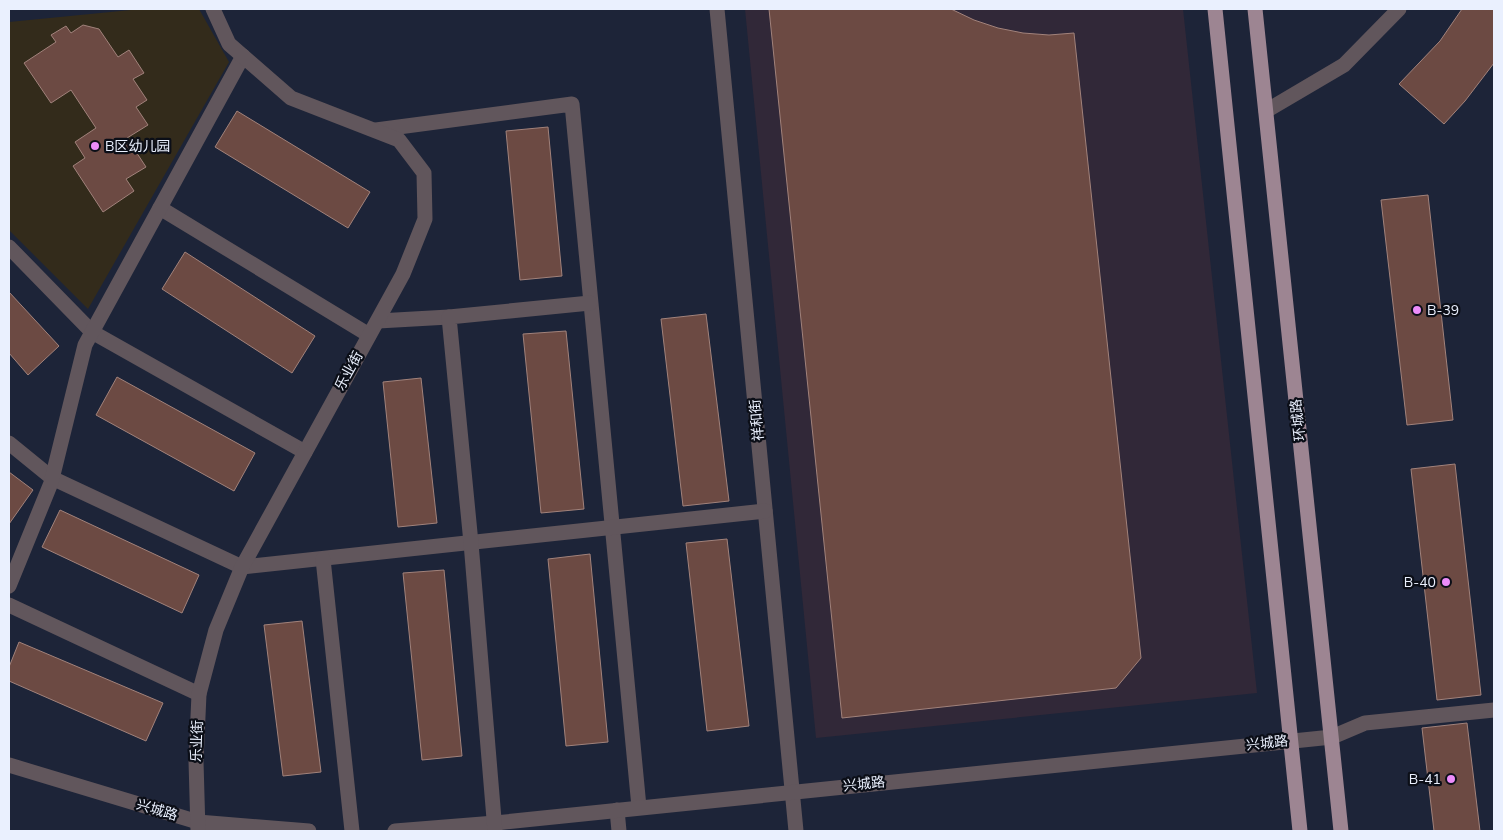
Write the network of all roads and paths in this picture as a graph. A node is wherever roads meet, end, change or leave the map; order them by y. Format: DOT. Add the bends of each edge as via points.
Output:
graph roads {
  1 [pos="213,9"];
  2 [pos="717,9"];
  3 [pos="1215,9"];
  4 [pos="1255,9"];
  5 [pos="1399,9"];
  6 [pos="243,56"];
  7 [pos="1266,111"];
  8 [pos="375,131"];
  9 [pos="160,208"];
  10 [pos="9,247"];
  11 [pos="590,303"];
  12 [pos="449,316"];
  13 [pos="378,321"];
  14 [pos="92,332"];
  15 [pos="369,335"];
  16 [pos="9,443"];
  17 [pos="305,452"];
  18 [pos="52,478"];
  19 [pos="765,511"];
  20 [pos="612,528"];
  21 [pos="471,543"];
  22 [pos="323,559"];
  23 [pos="242,567"];
  24 [pos="9,586"];
  25 [pos="9,605"];
  26 [pos="199,694"];
  27 [pos="1494,710"];
  28 [pos="1332,737"];
  29 [pos="1291,740"];
  30 [pos="9,765"];
  31 [pos="792,792"];
  32 [pos="639,807"];
  33 [pos="617,810"];
  34 [pos="198,827"];
  35 [pos="495,827"];
  36 [pos="309,831"];
  37 [pos="352,831"];
  38 [pos="396,831"];
  39 [pos="619,831"];
  40 [pos="796,831"];
  41 [pos="1300,831"];
  42 [pos="1341,831"];
  1 -- 6 [label="street, 乐业街" via="229,44"];
  2 -- 19 [label="street, 祥和街"];
  3 -- 29 [label="main road"];
  4 -- 7 [label="main road, 环城路"];
  5 -- 7 [label="street" via="1344,66"];
  6 -- 8 [label="street, 乐业街" via="291,98"];
  6 -- 9 [label="street"];
  7 -- 28 [label="main road, 环城路"];
  8 -- 11 [label="street" via="572,104"];
  8 -- 13 [label="street, 乐业街" via="399,140 424,173 425,219 403,274"];
  9 -- 14 [label="street"];
  9 -- 15 [label="street"];
  10 -- 14 [label="street"];
  11 -- 12 [label="street"];
  11 -- 20 [label="street"];
  12 -- 13 [label="street"];
  12 -- 21 [label="street"];
  13 -- 15 [label="street, 乐业街"];
  14 -- 17 [label="street"];
  14 -- 18 [label="street" via="85,345"];
  15 -- 17 [label="street, 乐业街"];
  16 -- 18 [label="street"];
  17 -- 23 [label="street, 乐业街"];
  18 -- 23 [label="street"];
  18 -- 24 [label="street"];
  19 -- 20 [label="street"];
  19 -- 31 [label="street, 祥和街"];
  20 -- 21 [label="street"];
  20 -- 32 [label="street"];
  21 -- 22 [label="street"];
  21 -- 35 [label="street"];
  22 -- 23 [label="street"];
  22 -- 37 [label="street"];
  23 -- 26 [label="street, 乐业街" via="216,630"];
  25 -- 26 [label="street"];
  26 -- 34 [label="street, 乐业街"];
  27 -- 28 [label="street, 兴城路" via="1365,723"];
  28 -- 29 [label="street, 兴城路"];
  28 -- 42 [label="main road, 环城路"];
  29 -- 31 [label="street, 兴城路"];
  29 -- 41 [label="main road"];
  30 -- 34 [label="street, 兴城路"];
  31 -- 32 [label="street, 兴城路"];
  31 -- 40 [label="street, 祥和街"];
  32 -- 33 [label="street, 兴城路"];
  33 -- 35 [label="street, 兴城路"];
  33 -- 39 [label="street"];
  34 -- 36 [label="street, 兴城路"];
  35 -- 38 [label="street, 兴城路"];
}
